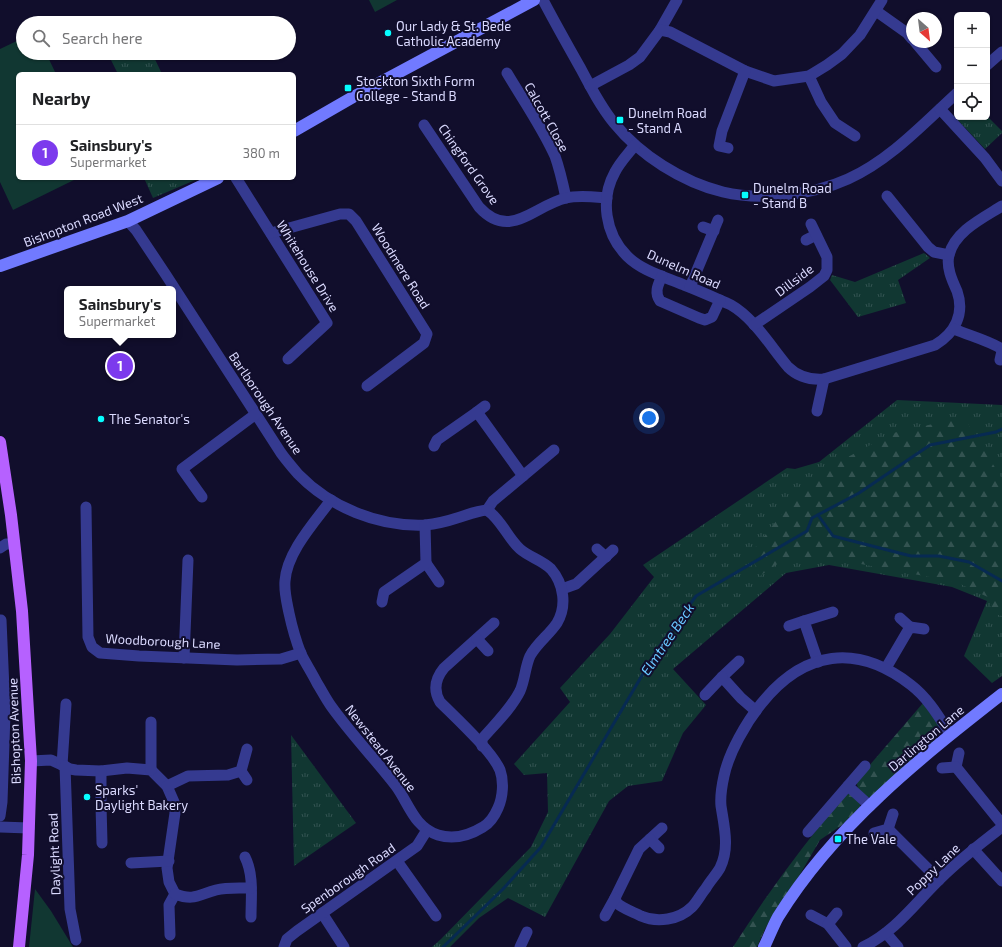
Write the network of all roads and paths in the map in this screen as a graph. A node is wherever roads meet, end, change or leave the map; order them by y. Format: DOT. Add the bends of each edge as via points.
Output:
graph roads {
  1 [pos="534,0"];
  2 [pos="543,0"];
  3 [pos="677,0"];
  4 [pos="882,0"];
  5 [pos="876,11"];
  6 [pos="660,30"];
  7 [pos="906,32"];
  8 [pos="920,48"];
  9 [pos="1002,52"];
  10 [pos="990,62"];
  11 [pos="936,67"];
  12 [pos="745,71"];
  13 [pos="507,73"];
  14 [pos="808,76"];
  15 [pos="590,86"];
  16 [pos="954,96"];
  17 [pos="940,109"];
  18 [pos="424,125"];
  19 [pos="296,130"];
  20 [pos="855,136"];
  21 [pos="635,145"];
  22 [pos="728,148"];
  23 [pos="214,180"];
  24 [pos="237,180"];
  25 [pos="1002,181"];
  26 [pos="887,196"];
  27 [pos="566,198"];
  28 [pos="606,198"];
  29 [pos="1002,206"];
  30 [pos="718,220"];
  31 [pos="128,221"];
  32 [pos="811,224"];
  33 [pos="703,227"];
  34 [pos="714,231"];
  35 [pos="271,233"];
  36 [pos="816,235"];
  37 [pos="806,240"];
  38 [pos="949,255"];
  39 [pos="0,266"];
  40 [pos="662,276"];
  41 [pos="173,286"];
  42 [pos="690,288"];
  43 [pos="176,290"];
  44 [pos="720,300"];
  45 [pos="754,325"];
  46 [pos="954,329"];
  47 [pos="1001,353"];
  48 [pos="288,360"];
  49 [pos="824,379"];
  50 [pos="367,386"];
  51 [pos="817,411"];
  52 [pos="256,414"];
  53 [pos="0,442"];
  54 [pos="434,446"];
  55 [pos="554,450"];
  56 [pos="523,476"];
  57 [pos="202,497"];
  58 [pos="331,500"];
  59 [pos="86,507"];
  60 [pos="487,510"];
  61 [pos="425,525"];
  62 [pos="14,544"];
  63 [pos="0,548"];
  64 [pos="597,549"];
  65 [pos="188,560"];
  66 [pos="426,563"];
  67 [pos="439,582"];
  68 [pos="562,589"];
  69 [pos="382,602"];
  70 [pos="833,612"];
  71 [pos="900,618"];
  72 [pos="1,620"];
  73 [pos="804,621"];
  74 [pos="494,623"];
  75 [pos="789,626"];
  76 [pos="910,626"];
  77 [pos="924,629"];
  78 [pos="477,639"];
  79 [pos="488,651"];
  80 [pos="301,653"];
  81 [pos="184,658"];
  82 [pos="739,661"];
  83 [pos="818,662"];
  84 [pos="886,668"];
  85 [pos="722,677"];
  86 [pos="1002,694"];
  87 [pos="706,695"];
  88 [pos="66,704"];
  89 [pos="756,711"];
  90 [pos="2,713"];
  91 [pos="151,722"];
  92 [pos="950,734"];
  93 [pos="482,746"];
  94 [pos="246,749"];
  95 [pos="959,752"];
  96 [pos="31,761"];
  97 [pos="64,765"];
  98 [pos="865,766"];
  99 [pos="956,766"];
  100 [pos="942,768"];
  101 [pos="150,770"];
  102 [pos="101,771"];
  103 [pos="241,771"];
  104 [pos="248,780"];
  105 [pos="167,786"];
  106 [pos="848,786"];
  107 [pos="1,802"];
  108 [pos="870,806"];
  109 [pos="893,814"];
  110 [pos="0,816"];
  111 [pos="1002,825"];
  112 [pos="0,827"];
  113 [pos="30,828"];
  114 [pos="662,828"];
  115 [pos="888,829"];
  116 [pos="427,830"];
  117 [pos="808,832"];
  118 [pos="874,833"];
  119 [pos="650,839"];
  120 [pos="102,843"];
  121 [pos="659,848"];
  122 [pos="973,850"];
  123 [pos="245,857"];
  124 [pos="169,861"];
  125 [pos="397,861"];
  126 [pos="131,863"];
  127 [pos="939,880"];
  128 [pos="1002,881"];
  129 [pos="251,888"];
  130 [pos="175,894"];
  131 [pos="615,898"];
  132 [pos="322,913"];
  133 [pos="838,913"];
  134 [pos="811,915"];
  135 [pos="436,916"];
  136 [pos="605,916"];
  137 [pos="251,917"];
  138 [pos="828,924"];
  139 [pos="528,932"];
  140 [pos="886,933"];
  141 [pos="170,935"];
  142 [pos="76,940"];
  143 [pos="19,947"];
  144 [pos="284,947"];
  145 [pos="344,947"];
  146 [pos="520,947"];
  147 [pos="764,947"];
  148 [pos="846,947"];
  149 [pos="863,947"];
  150 [pos="898,947"];
  1 -- 19 [label="street"];
  2 -- 15 [label="street"];
  3 -- 6 [label="street"];
  4 -- 5 [label="street"];
  5 -- 7 [label="street"];
  5 -- 14 [label="street" via="860,35 842,54"];
  6 -- 12 [label="street" via="670,32"];
  6 -- 15 [label="street" via="640,57"];
  8 -- 11 [label="street"];
  9 -- 10 [label="street"];
  12 -- 14 [label="street" via="774,80"];
  12 -- 22 [label="street" via="718,146"];
  13 -- 27 [label="street, Calcott Close" via="555,157"];
  14 -- 20 [label="street" via="835,123"];
  15 -- 21 [label="street" via="615,124"];
  16 -- 17 [label="street"];
  17 -- 21 [label="street" via="903,143 867,168 820,189 798,193 745,195 722,192 676,174"];
  17 -- 25 [label="street" via="985,158"];
  18 -- 27 [label="street, Chingford Grove" via="479,207 494,220 519,220"];
  21 -- 28 [label="street, Dunelm Road" via="615,171"];
  23 -- 31 [label="street, Bishopton Road West"];
  24 -- 35 [label="street, Whitehouse Drive"];
  26 -- 38 [label="street" via="928,247 934,252"];
  27 -- 28 [label="street, Chingford Grove"];
  28 -- 40 [label="street, Dunelm Road" via="606,212 617,243 638,265"];
  29 -- 38 [label="street" via="961,235"];
  30 -- 34 [label="street"];
  31 -- 39 [label="street, Bishopton Road West"];
  31 -- 41 [label="street, Barlborough Avenue"];
  32 -- 36 [label="street, Dillside"];
  33 -- 34 [label="street"];
  34 -- 42 [label="street"];
  35 -- 48 [label="street, Whitehouse Drive" via="327,323"];
  35 -- 50 [label="street, Woodmere Road" via="340,214 349,214 356,221 427,334 424,343"];
  36 -- 37 [label="street"];
  36 -- 45 [label="street, Dillside" via="827,257 827,270 824,276"];
  38 -- 46 [label="street, Dunelm Road" via="950,274 960,304 960,314"];
  40 -- 42 [label="street, Dunelm Road"];
  40 -- 44 [label="street" via="656,290 660,301 699,318 705,320 712,317"];
  42 -- 44 [label="street, Dunelm Road"];
  43 -- 52 [label="street, Barlborough Avenue"];
  44 -- 45 [label="street, Dunelm Road" via="740,310"];
  45 -- 49 [label="street, Dunelm Road" via="793,372 808,379"];
  46 -- 47 [label="street" via="990,342"];
  46 -- 49 [label="street, Dunelm Road" via="943,341 935,345"];
  49 -- 51 [label="street"];
  52 -- 57 [label="street" via="178,471"];
  52 -- 58 [label="street, Barlborough Avenue" via="280,453 299,474"];
  53 -- 62 [label="main road, Bishopton Avenue"];
  54 -- 56 [label="street" via="437,440 481,409"];
  55 -- 56 [label="street"];
  56 -- 60 [label="street" via="493,501"];
  58 -- 61 [label="street, Barlborough Avenue" via="375,520"];
  58 -- 80 [label="street, Newstead Avenue" via="294,552 286,573 285,595"];
  59 -- 81 [label="street, Woodborough Lane" via="88,637 92,647 100,653"];
  60 -- 61 [label="street, Barlborough Avenue" via="478,510"];
  60 -- 68 [label="street" via="494,514 521,549 551,569"];
  61 -- 66 [label="street"];
  62 -- 63 [label="street" via="6,544"];
  62 -- 96 [label="main road, Bishopton Avenue" via="22,611"];
  64 -- 68 [label="street" via="609,553 576,584"];
  65 -- 81 [label="street"];
  66 -- 67 [label="street"];
  66 -- 69 [label="street" via="384,592"];
  68 -- 93 [label="street" via="564,603 557,623 536,646 529,658 520,691 482,739"];
  70 -- 73 [label="street"];
  71 -- 76 [label="street"];
  72 -- 90 [label="street, Bishopton Avenue"];
  73 -- 75 [label="street"];
  73 -- 83 [label="street"];
  74 -- 78 [label="street, Newstead Avenue"];
  76 -- 77 [label="street"];
  76 -- 84 [label="street"];
  78 -- 79 [label="street"];
  78 -- 93 [label="street, Newstead Avenue" via="439,674 435,689 440,702"];
  80 -- 81 [label="street, Woodborough Lane" via="281,659"];
  80 -- 116 [label="street, Newstead Avenue" via="330,705 396,787 419,824"];
  82 -- 85 [label="street"];
  83 -- 84 [label="street" via="844,657 873,662"];
  83 -- 89 [label="street" via="780,684"];
  84 -- 92 [label="street" via="923,697"];
  85 -- 87 [label="street"];
  85 -- 89 [label="street"];
  86 -- 92 [label="street, Darlington Lane"];
  88 -- 97 [label="street"];
  89 -- 131 [label="street" via="737,744 724,775 721,804 726,841 720,868 691,908 675,918 658,920 629,910 617,903"];
  90 -- 107 [label="street, Bishopton Avenue"];
  91 -- 101 [label="street"];
  92 -- 108 [label="street, Darlington Lane"];
  93 -- 116 [label="street, Newstead Avenue" via="500,770 502,779 501,802 495,815 486,826 463,836 452,838"];
  94 -- 103 [label="street"];
  95 -- 99 [label="street"];
  96 -- 97 [label="street" via="51,760"];
  96 -- 113 [label="main road, Bishopton Avenue"];
  97 -- 102 [label="street" via="76,770"];
  97 -- 142 [label="street, Daylight Road" via="70,909"];
  98 -- 106 [label="street"];
  99 -- 100 [label="street"];
  99 -- 111 [label="street"];
  101 -- 102 [label="street" via="128,768"];
  101 -- 105 [label="street"];
  102 -- 120 [label="street"];
  103 -- 104 [label="street"];
  103 -- 105 [label="street" via="228,775 188,776"];
  105 -- 124 [label="street" via="174,802 175,813"];
  106 -- 108 [label="street"];
  106 -- 117 [label="street"];
  107 -- 110 [label="street, Bishopton Avenue"];
  108 -- 147 [label="street, Darlington Lane" via="807,875 778,918"];
  109 -- 115 [label="street"];
  111 -- 122 [label="street, Poppy Lane"];
  112 -- 113 [label="street"];
  113 -- 143 [label="main road, Bishopton Avenue"];
  114 -- 119 [label="street"];
  115 -- 118 [label="street"];
  115 -- 127 [label="street"];
  116 -- 125 [label="street, Spenborough Road" via="417,846"];
  119 -- 121 [label="street"];
  119 -- 131 [label="street" via="639,849"];
  122 -- 127 [label="street, Poppy Lane"];
  122 -- 128 [label="street"];
  123 -- 129 [label="street" via="251,874"];
  124 -- 126 [label="street"];
  124 -- 130 [label="street" via="169,882"];
  125 -- 132 [label="street, Spenborough Road"];
  125 -- 135 [label="street"];
  127 -- 140 [label="street, Poppy Lane" via="903,919"];
  129 -- 130 [label="street" via="225,888 185,898"];
  129 -- 137 [label="street"];
  130 -- 141 [label="street" via="169,904"];
  131 -- 136 [label="street"];
  132 -- 144 [label="street, Spenborough Road" via="287,939"];
  132 -- 145 [label="street"];
  133 -- 138 [label="street"];
  134 -- 138 [label="street"];
  138 -- 148 [label="street"];
  139 -- 146 [label="street"];
  140 -- 149 [label="street, Poppy Lane"];
  140 -- 150 [label="street"];
}
